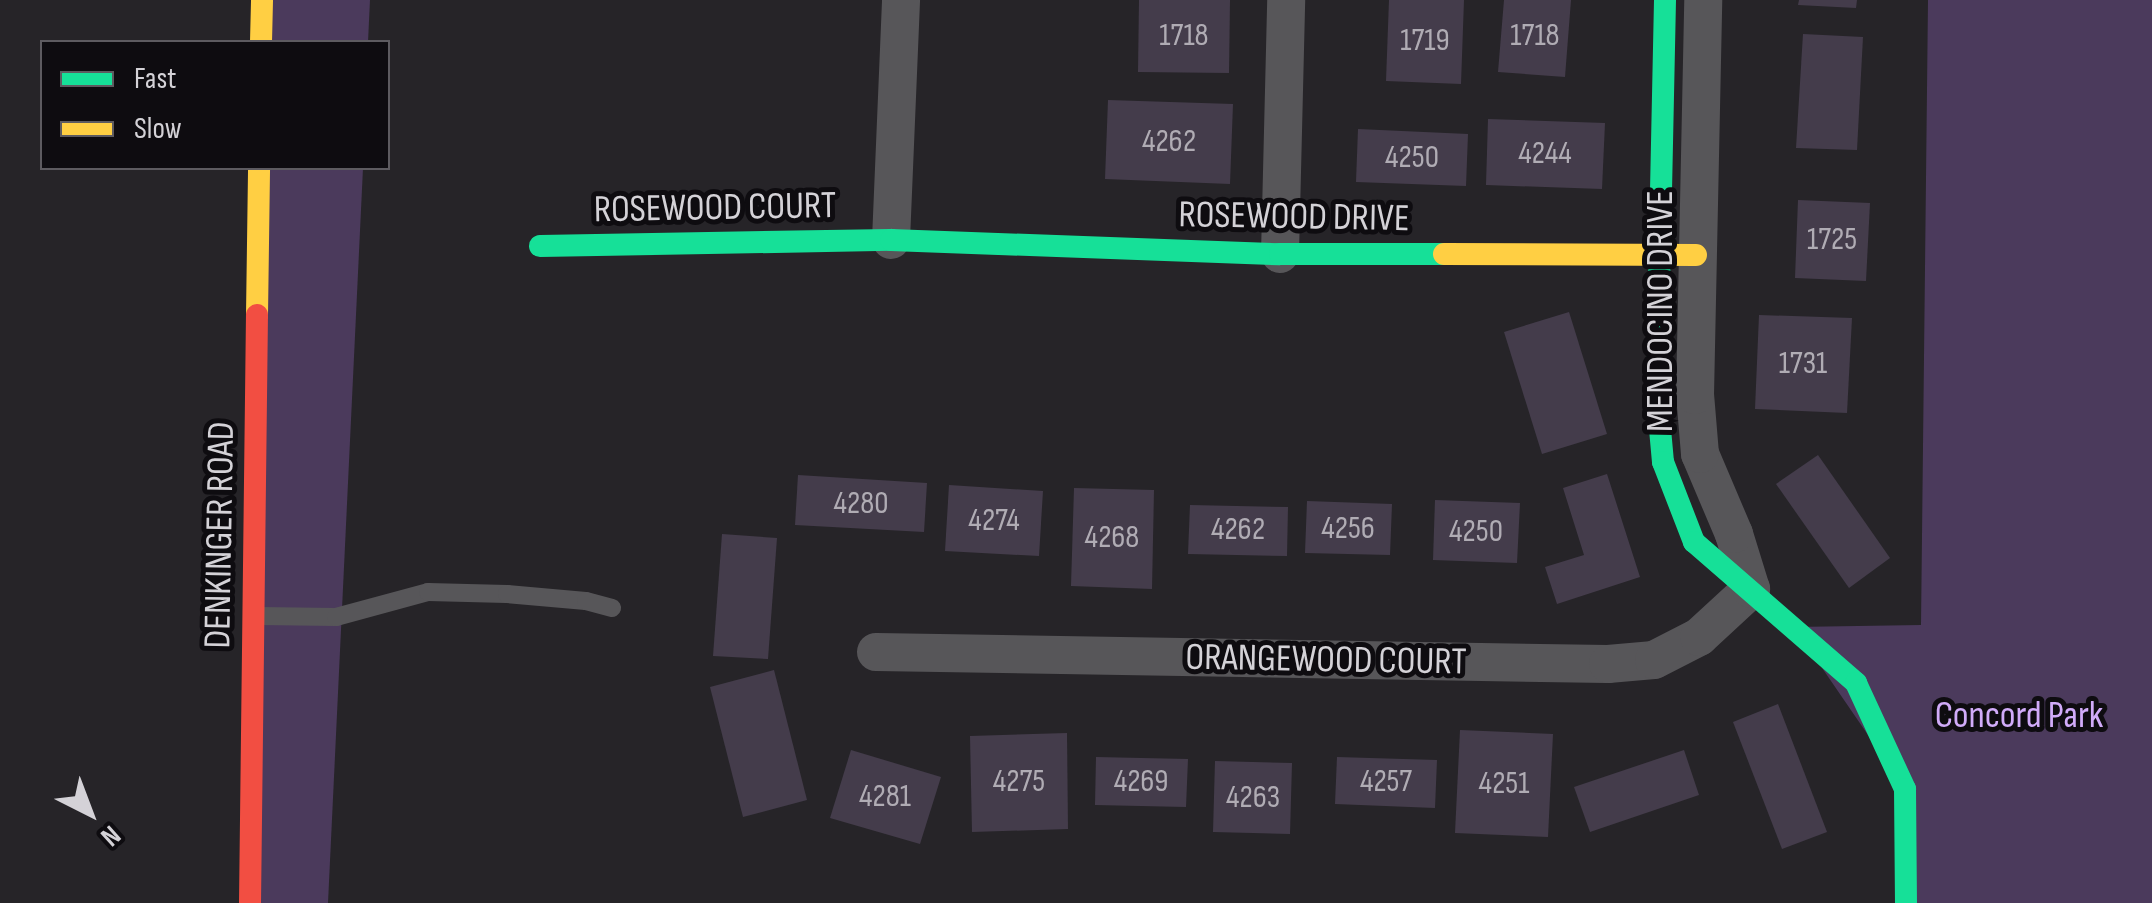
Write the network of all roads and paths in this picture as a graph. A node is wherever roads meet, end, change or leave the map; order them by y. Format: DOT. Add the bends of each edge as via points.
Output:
graph roads {
  1 [pos="262,0"];
  2 [pos="901,0"];
  3 [pos="1286,0"];
  4 [pos="1665,0"];
  5 [pos="1703,0"];
  6 [pos="261,40"];
  7 [pos="260,170"];
  8 [pos="891,240"];
  9 [pos="540,246"];
  10 [pos="1280,254"];
  11 [pos="1658,254"];
  12 [pos="1696,256"];
  13 [pos="1751,589"];
  14 [pos="612,608"];
  15 [pos="254,616"];
  16 [pos="876,652"];
  17 [pos="250,903"];
  18 [pos="1906,903"];
  1 -- 6 [label="street"];
  2 -- 8 [label="street"];
  3 -- 10 [label="street"];
  4 -- 11 [label="street, MENDOCINO DRIVE"];
  5 -- 12 [label="street, MENDOCINO DRIVE"];
  7 -- 15 [label="street, DENKINGER ROAD"];
  8 -- 9 [label="street, ROSEWOOD COURT"];
  8 -- 10 [label="street, ROSEWOOD DRIVE"];
  10 -- 11 [label="street, ROSEWOOD DRIVE"];
  11 -- 12 [label="street, ROSEWOOD DRIVE"];
  11 -- 13 [label="street, MENDOCINO DRIVE" via="1663,462 1694,542"];
  12 -- 13 [label="street, MENDOCINO DRIVE" via="1700,454"];
  13 -- 16 [label="street, ORANGEWOOD COURT" via="1700,637 1654,660 1608,664"];
  13 -- 18 [label="street, MENDOCINO DRIVE" via="1856,684 1905,789"];
  14 -- 15 [label="lane" via="428,592 336,618"];
  15 -- 17 [label="street, DENKINGER ROAD"];
}
